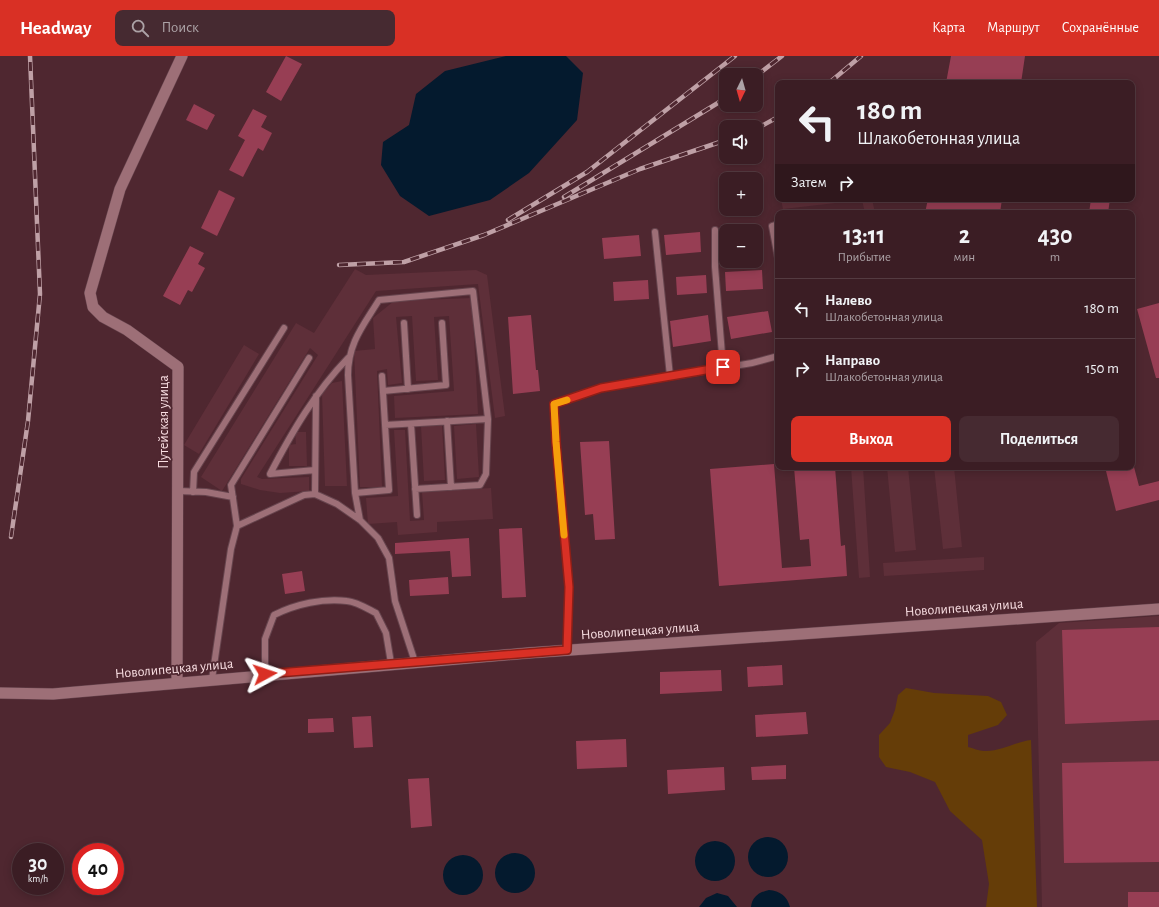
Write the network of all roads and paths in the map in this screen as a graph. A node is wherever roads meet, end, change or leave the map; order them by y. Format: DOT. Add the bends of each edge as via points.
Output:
graph roads {
  1 [pos="182,56"];
  2 [pos="775,225"];
  3 [pos="715,230"];
  4 [pos="655,232"];
  5 [pos="775,242"];
  6 [pos="404,323"];
  7 [pos="442,323"];
  8 [pos="284,328"];
  9 [pos="775,357"];
  10 [pos="309,358"];
  11 [pos="348,358"];
  12 [pos="723,367"];
  13 [pos="382,376"];
  14 [pos="670,376"];
  15 [pos="408,389"];
  16 [pos="383,391"];
  17 [pos="316,396"];
  18 [pos="488,419"];
  19 [pos="447,421"];
  20 [pos="411,424"];
  21 [pos="385,425"];
  22 [pos="315,470"];
  23 [pos="451,487"];
  24 [pos="415,489"];
  25 [pos="178,491"];
  26 [pos="193,492"];
  27 [pos="356,493"];
  28 [pos="315,494"];
  29 [pos="233,497"];
  30 [pos="417,515"];
  31 [pos="360,520"];
  32 [pos="237,526"];
  33 [pos="1159,609"];
  34 [pos="567,650"];
  35 [pos="414,662"];
  36 [pos="391,663"];
  37 [pos="265,674"];
  38 [pos="212,679"];
  39 [pos="177,682"];
  40 [pos="0,693"];
  1 -- 25 [label="street, Путейская улица" via="120,189 90,293 93,307 103,317 127,330 178,367"];
  2 -- 5 [label="lane" via="772,226"];
  3 -- 12 [label="lane" via="715,267"];
  4 -- 14 [label="lane"];
  6 -- 15 [label="lane"];
  7 -- 15 [label="lane" via="446,385"];
  8 -- 26 [label="lane" via="194,472"];
  9 -- 12 [label="lane"];
  10 -- 29 [label="lane" via="231,485"];
  11 -- 17 [label="lane"];
  11 -- 18 [label="lane" via="356,336 379,300 473,290"];
  11 -- 27 [label="lane"];
  12 -- 14 [label="lane"];
  13 -- 16 [label="lane"];
  14 -- 34 [label="lane" via="601,388 554,404 569,587"];
  15 -- 16 [label="lane"];
  16 -- 21 [label="lane"];
  17 -- 22 [label="lane"];
  17 -- 22 [label="lane" via="292,432 270,474"];
  18 -- 19 [label="lane"];
  18 -- 23 [label="lane" via="486,474 480,485"];
  19 -- 20 [label="lane"];
  19 -- 23 [label="lane"];
  20 -- 21 [label="lane"];
  20 -- 24 [label="lane"];
  21 -- 27 [label="lane" via="389,490"];
  22 -- 28 [label="lane"];
  23 -- 24 [label="lane"];
  24 -- 30 [label="lane"];
  25 -- 26 [label="lane"];
  25 -- 39 [label="street, Путейская улица"];
  26 -- 29 [label="lane"];
  27 -- 31 [label="lane"];
  28 -- 31 [label="lane" via="337,504"];
  28 -- 32 [label="lane" via="304,495"];
  29 -- 32 [label="lane"];
  31 -- 35 [label="lane" via="378,538 389,558 395,601"];
  32 -- 38 [label="lane" via="230,556"];
  33 -- 34 [label="street, Новолипецкая улица"];
  34 -- 35 [label="street, Новолипецкая улица"];
  35 -- 36 [label="street, Новолипецкая улица"];
  36 -- 37 [label="street, Новолипецкая улица"];
  36 -- 37 [label="lane" via="386,634 376,613 348,601 314,602 290,607 274,615 265,639"];
  37 -- 38 [label="street, Новолипецкая улица"];
  38 -- 39 [label="street, Новолипецкая улица"];
  39 -- 40 [label="street, Новолипецкая улица" via="52,694"];
}
